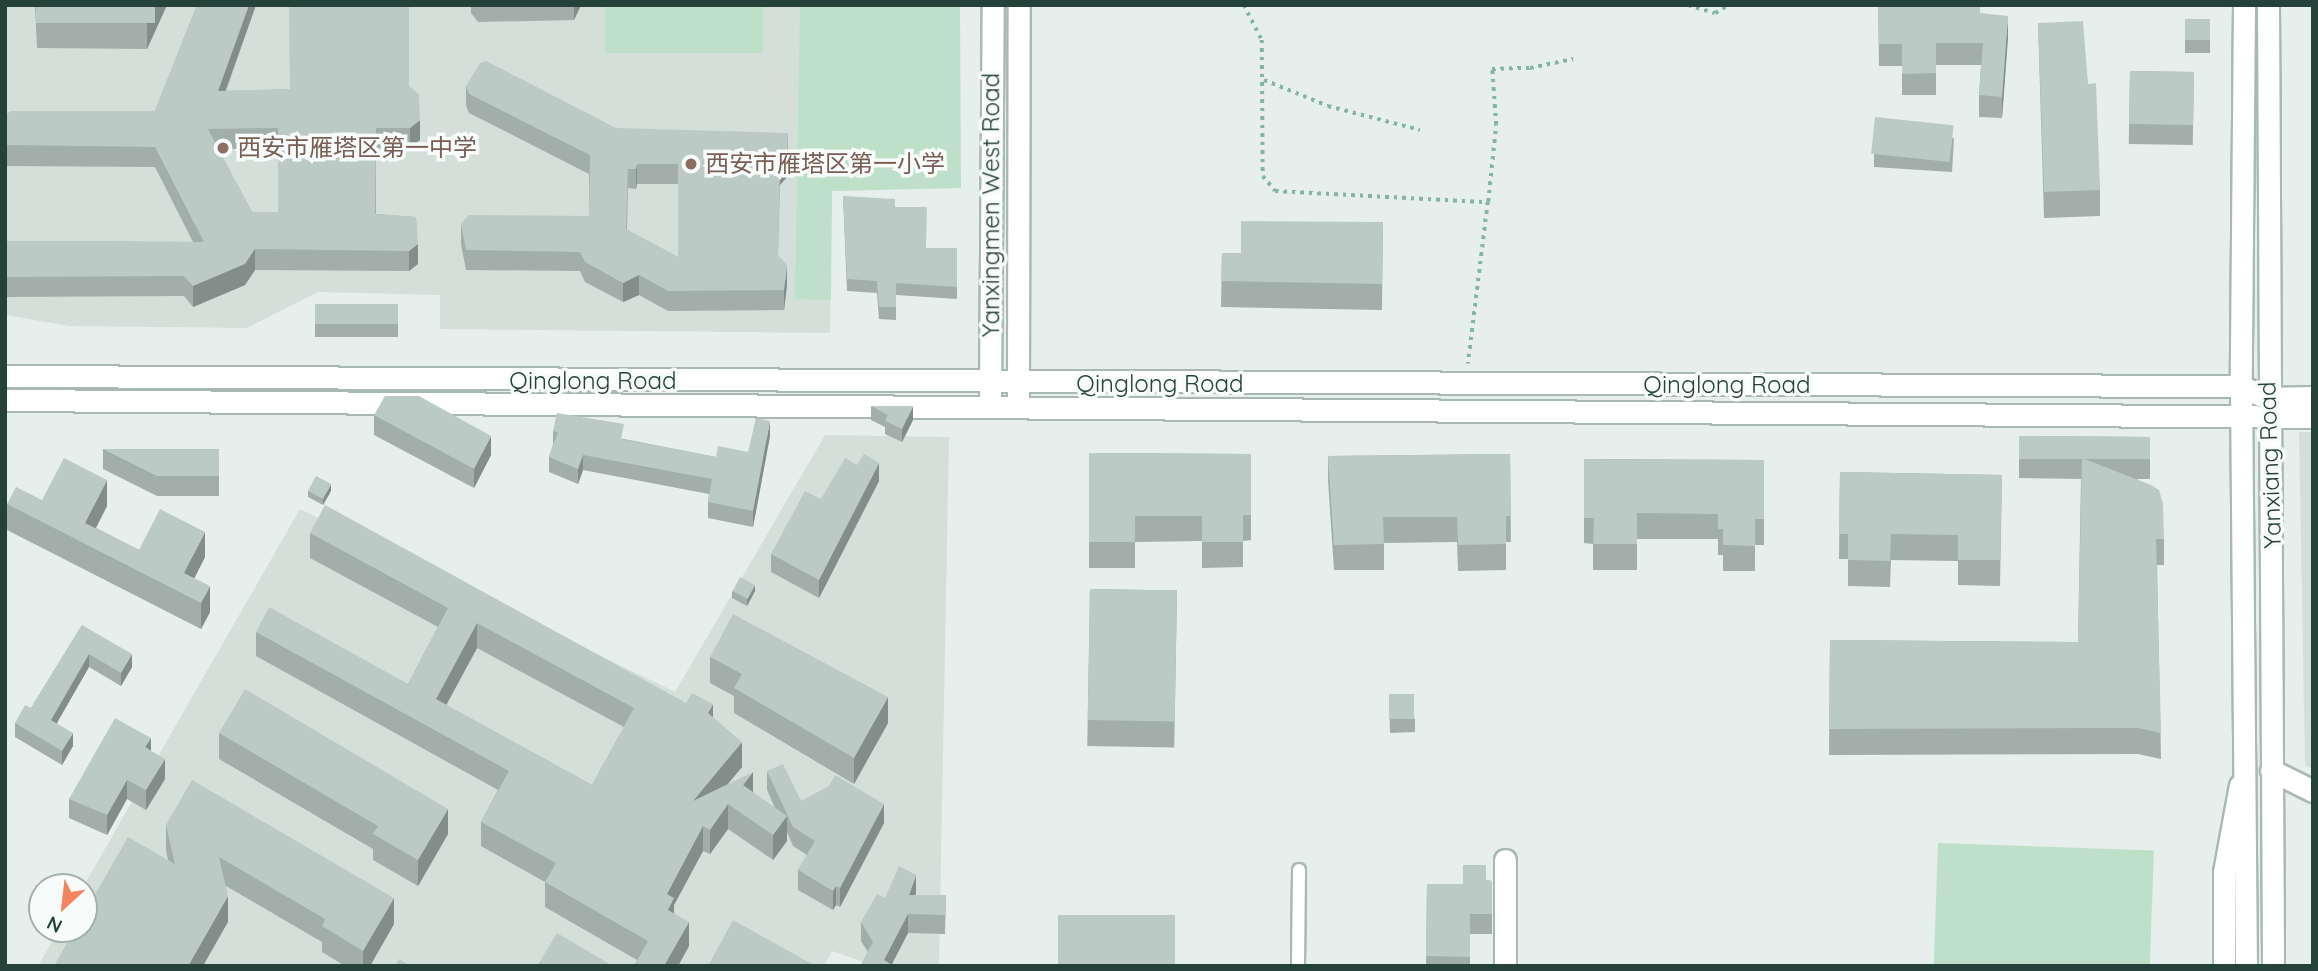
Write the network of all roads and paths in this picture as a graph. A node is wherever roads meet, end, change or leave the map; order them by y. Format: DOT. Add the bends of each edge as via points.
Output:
graph roads {
  1 [pos="993,5"];
  2 [pos="1019,5"];
  3 [pos="1244,5"];
  4 [pos="1688,5"];
  5 [pos="1729,5"];
  6 [pos="2244,5"];
  7 [pos="2268,5"];
  8 [pos="1573,59"];
  9 [pos="1264,80"];
  10 [pos="1420,130"];
  11 [pos="1488,202"];
  12 [pos="5,376"];
  13 [pos="990,383"];
  14 [pos="1018,383"];
  15 [pos="1467,384"];
  16 [pos="2241,386"];
  17 [pos="2313,397"];
  18 [pos="5,400"];
  19 [pos="990,405"];
  20 [pos="1018,405"];
  21 [pos="2270,408"];
  22 [pos="2244,415"];
  23 [pos="2313,417"];
  24 [pos="2244,766"];
  25 [pos="2271,770"];
  26 [pos="2313,791"];
  27 [pos="1505,860"];
  28 [pos="1299,870"];
  29 [pos="1298,966"];
  30 [pos="1505,966"];
  31 [pos="2224,966"];
  32 [pos="2246,966"];
  33 [pos="2273,966"];
  1 -- 13 [label="street, Yanxingmen West Road"];
  2 -- 14 [label="street, Yanxingmen West Road"];
  3 -- 9 [label="path" via="1262,40"];
  4 -- 5 [label="path" via="1715,13"];
  6 -- 16 [label="street, Yanxiang Road"];
  7 -- 21 [label="street, Yanxiang Road"];
  8 -- 11 [label="path" via="1530,68 1492,69 1496,125"];
  9 -- 10 [label="path" via="1328,106"];
  9 -- 11 [label="path" via="1263,176 1275,191"];
  11 -- 15 [label="path" via="1472,309"];
  12 -- 13 [label="street, Qinglong Road"];
  13 -- 14 [label="street, Qinglong Road"];
  13 -- 19 [label="street, Yanxingmen West Road"];
  14 -- 15 [label="street, Qinglong Road"];
  14 -- 20 [label="street, Yanxingmen West Road"];
  15 -- 16 [label="street, Qinglong Road"];
  16 -- 21 [label="street, Qinglong Road"];
  16 -- 22 [label="street, Yanxiang Road"];
  17 -- 21 [label="street, Qinglong Road"];
  18 -- 19 [label="street, Qinglong Road"];
  19 -- 20 [label="street, Qinglong Road"];
  20 -- 22 [label="street, Qinglong Road"];
  21 -- 22 [label="street, Qinglong Road"];
  21 -- 23 [label="street, Qinglong Road"];
  21 -- 25 [label="street, Yanxiang Road"];
  22 -- 24 [label="street, Yanxiang Road"];
  24 -- 31 [label="street" via="2224,872"];
  24 -- 32 [label="street, Yanxiang Road"];
  25 -- 26 [label="street"];
  25 -- 33 [label="street, Yanxiang Road"];
  27 -- 30 [label="street"];
  28 -- 29 [label="lane"];
}
